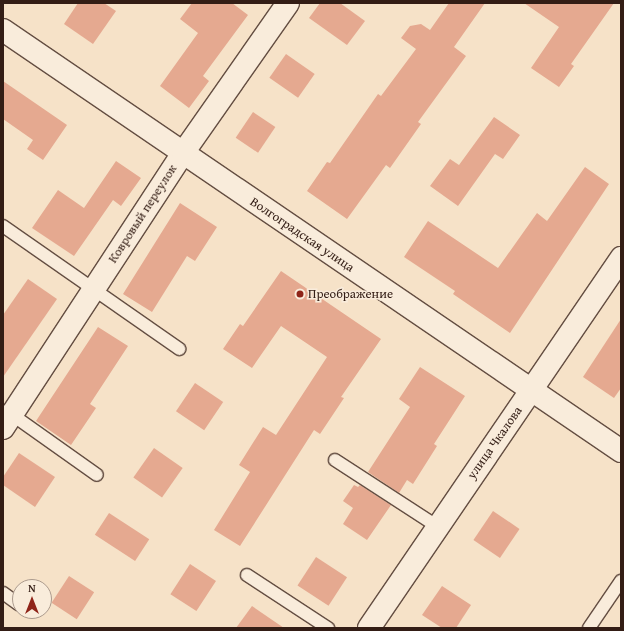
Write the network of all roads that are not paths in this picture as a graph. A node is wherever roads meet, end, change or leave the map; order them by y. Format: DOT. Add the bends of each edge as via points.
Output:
graph roads {
  1 [pos="288,3"];
  2 [pos="3,30"];
  3 [pos="183,153"];
  4 [pos="3,226"];
  5 [pos="621,258"];
  6 [pos="94,290"];
  7 [pos="179,349"];
  8 [pos="531,391"];
  9 [pos="6,417"];
  10 [pos="621,451"];
  11 [pos="335,460"];
  12 [pos="97,475"];
  13 [pos="438,527"];
  14 [pos="247,575"];
  15 [pos="621,581"];
  16 [pos="3,593"];
  17 [pos="12,600"];
  18 [pos="328,628"];
  19 [pos="369,628"];
  20 [pos="589,628"];
  1 -- 3 [label="street, Ковровый переулок"];
  2 -- 3 [label="street, Волгоградская улица"];
  3 -- 6 [label="street, Ковровый переулок"];
  3 -- 8 [label="street, Волгоградская улица"];
  4 -- 6 [label="lane"];
  5 -- 8 [label="street, улица Чкалова"];
  6 -- 7 [label="lane"];
  6 -- 9 [label="street, Ковровый переулок"];
  8 -- 10 [label="street, Волгоградская улица"];
  8 -- 13 [label="street, улица Чкалова"];
  9 -- 12 [label="lane"];
  11 -- 13 [label="lane"];
  13 -- 19 [label="street, улица Чкалова"];
  14 -- 18 [label="lane"];
  15 -- 20 [label="lane"];
  16 -- 17 [label="lane"];
}
